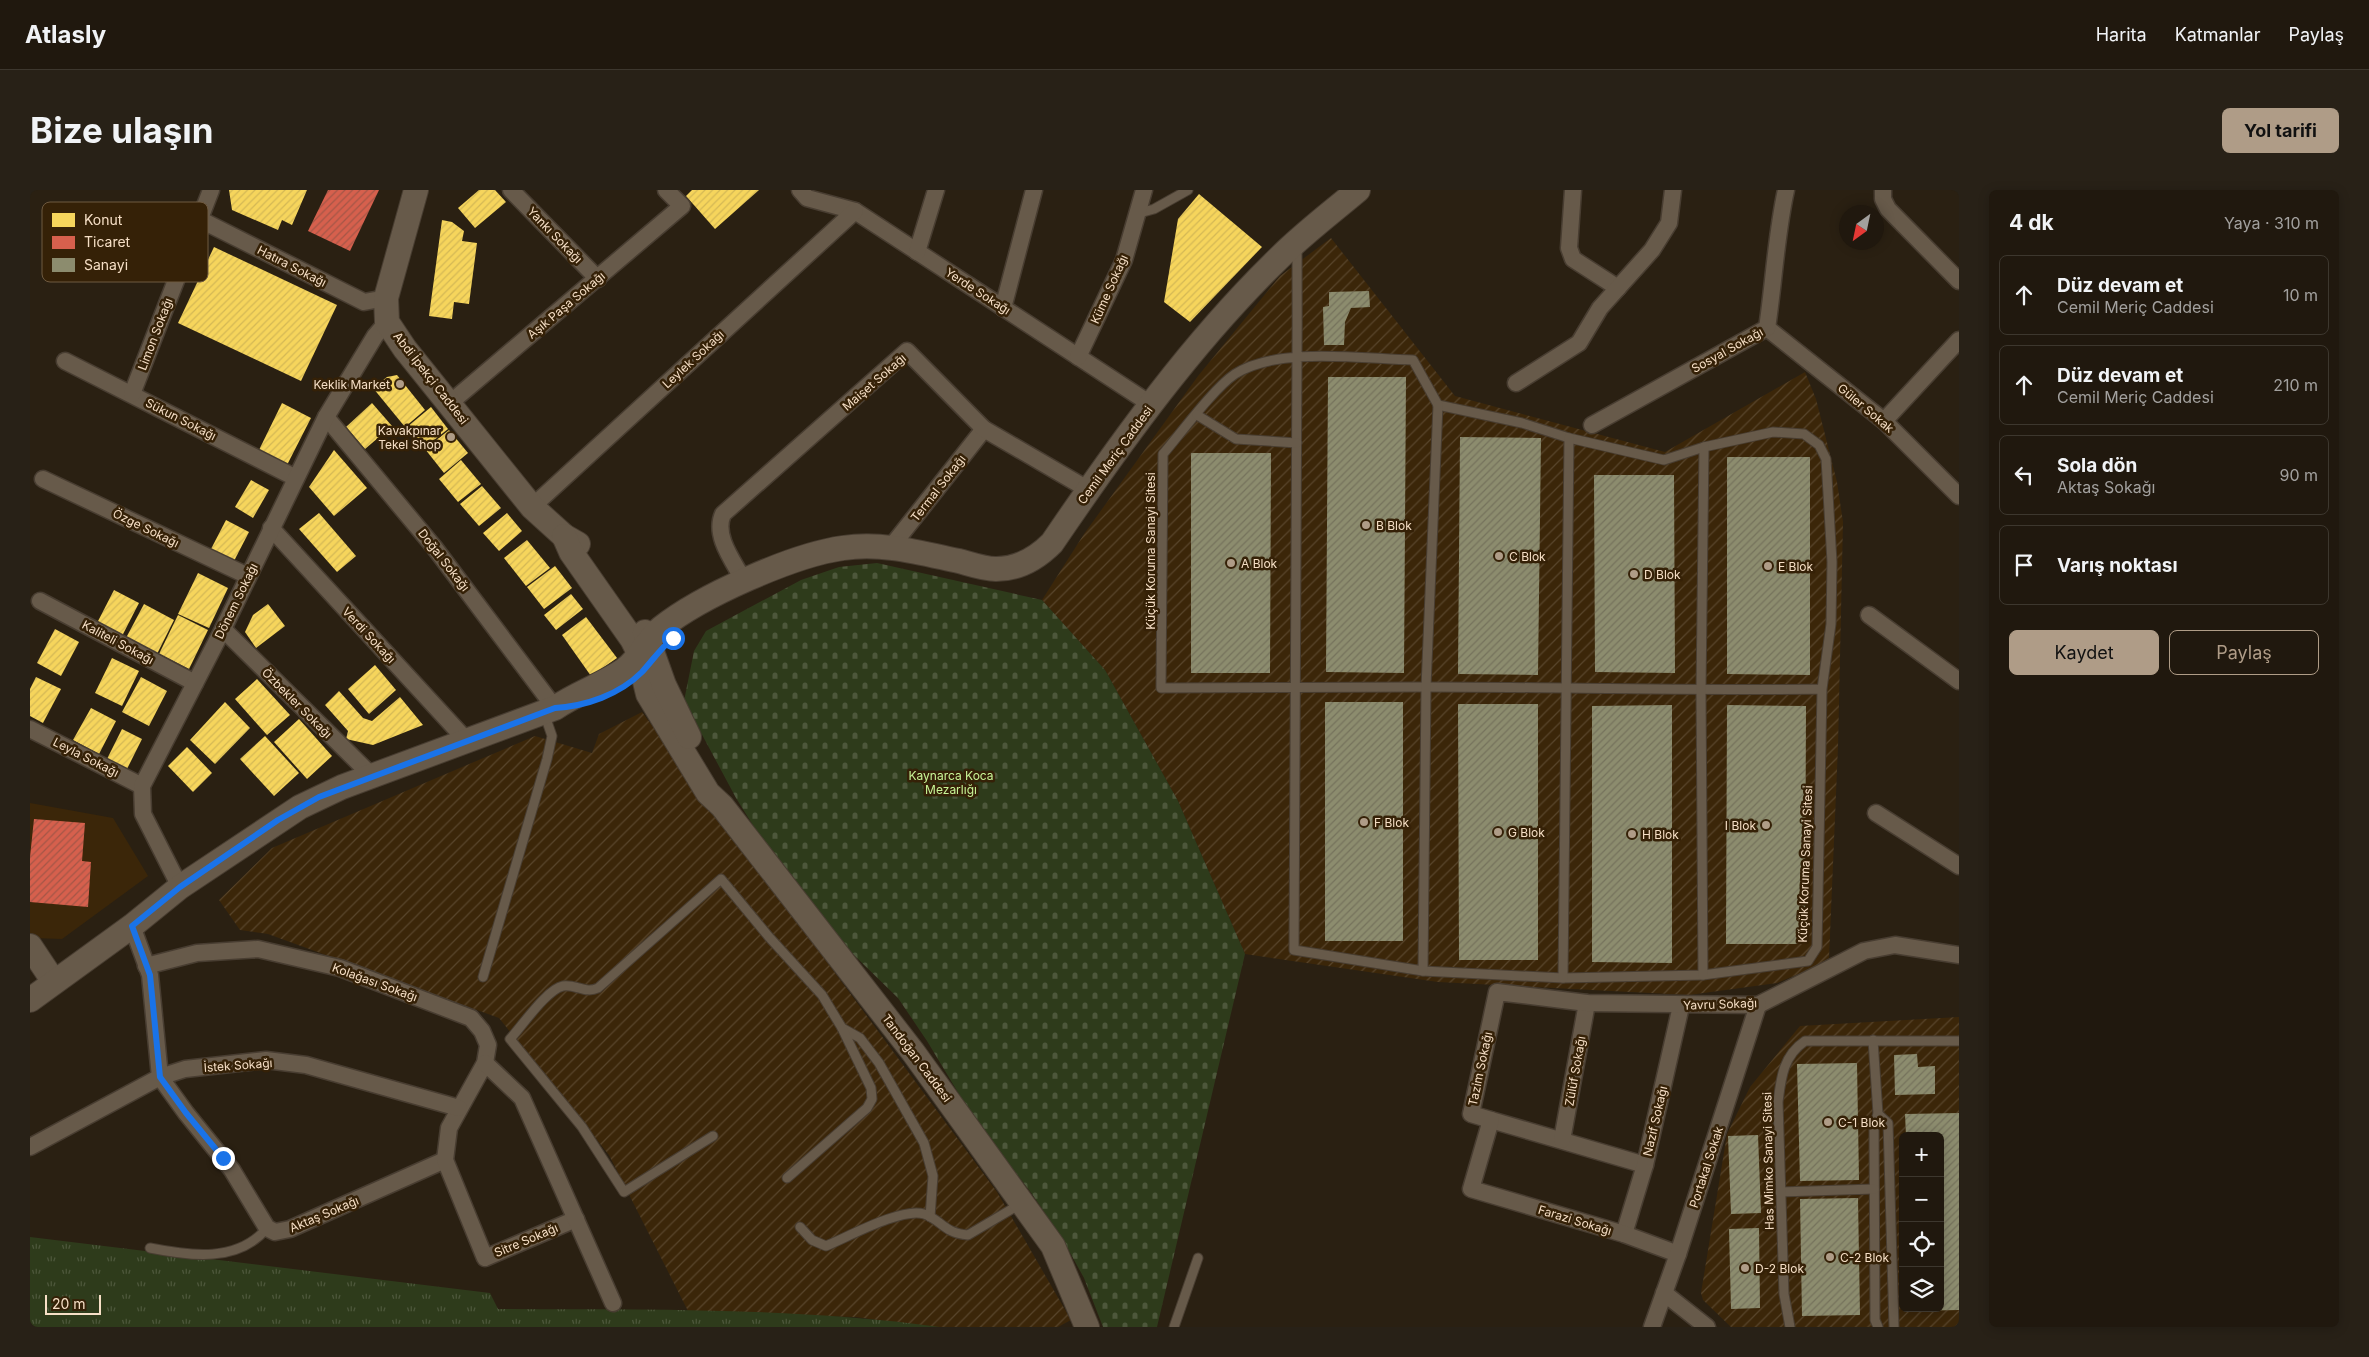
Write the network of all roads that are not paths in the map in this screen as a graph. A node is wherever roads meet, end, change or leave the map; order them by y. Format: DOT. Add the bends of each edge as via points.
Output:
graph roads {
  1 [pos="211,190"];
  2 [pos="416,190"];
  3 [pos="511,190"];
  4 [pos="666,190"];
  5 [pos="800,190"];
  6 [pos="936,190"];
  7 [pos="1034,190"];
  8 [pos="1144,190"];
  9 [pos="1188,190"];
  10 [pos="1358,190"];
  11 [pos="1573,190"];
  12 [pos="1673,190"];
  13 [pos="1786,190"];
  14 [pos="1883,190"];
  15 [pos="206,202"];
  16 [pos="855,211"];
  17 [pos="1136,214"];
  18 [pos="208,224"];
  19 [pos="1297,241"];
  20 [pos="917,252"];
  21 [pos="598,279"];
  22 [pos="1959,281"];
  23 [pos="175,282"];
  24 [pos="1618,288"];
  25 [pos="386,298"];
  26 [pos="1003,308"];
  27 [pos="387,322"];
  28 [pos="1767,328"];
  29 [pos="1959,340"];
  30 [pos="1298,356"];
  31 [pos="1078,357"];
  32 [pos="65,361"];
  33 [pos="1516,383"];
  34 [pos="132,394"];
  35 [pos="450,402"];
  36 [pos="1152,404"];
  37 [pos="1438,405"];
  38 [pos="1197,416"];
  39 [pos="326,417"];
  40 [pos="1884,421"];
  41 [pos="1592,426"];
  42 [pos="984,429"];
  43 [pos="1569,438"];
  44 [pos="1297,444"];
  45 [pos="1704,447"];
  46 [pos="296,478"];
  47 [pos="43,479"];
  48 [pos="1089,490"];
  49 [pos="1959,496"];
  50 [pos="532,507"];
  51 [pos="271,528"];
  52 [pos="892,547"];
  53 [pos="810,556"];
  54 [pos="248,576"];
  55 [pos="744,581"];
  56 [pos="40,601"];
  57 [pos="1869,614"];
  58 [pos="222,629"];
  59 [pos="646,656"];
  60 [pos="1959,681"];
  61 [pos="195,683"];
  62 [pos="1426,687"];
  63 [pos="1294,688"];
  64 [pos="1567,689"];
  65 [pos="1822,689"];
  66 [pos="1701,691"];
  67 [pos="549,710"];
  68 [pos="30,729"];
  69 [pos="467,741"];
  70 [pos="372,776"];
  71 [pos="142,786"];
  72 [pos="1876,813"];
  73 [pos="1959,866"];
  74 [pos="180,887"];
  75 [pos="132,926"];
  76 [pos="30,946"];
  77 [pos="1959,956"];
  78 [pos="146,966"];
  79 [pos="1423,971"];
  80 [pos="1702,975"];
  81 [pos="483,977"];
  82 [pos="1563,978"];
  83 [pos="54,982"];
  84 [pos="1497,992"];
  85 [pos="30,1000"];
  86 [pos="1587,1002"];
  87 [pos="1758,1005"];
  88 [pos="1680,1006"];
  89 [pos="842,1028"];
  90 [pos="1873,1040"];
  91 [pos="1959,1041"];
  92 [pos="485,1063"];
  93 [pos="160,1077"];
  94 [pos="459,1108"];
  95 [pos="1878,1114"];
  96 [pos="1491,1120"];
  97 [pos="713,1136"];
  98 [pos="1562,1140"];
  99 [pos="30,1147"];
  100 [pos="445,1160"];
  101 [pos="1645,1165"];
  102 [pos="787,1178"];
  103 [pos="1471,1189"];
  104 [pos="1874,1189"];
  105 [pos="1780,1192"];
  106 [pos="1022,1203"];
  107 [pos="930,1217"];
  108 [pos="576,1219"];
  109 [pos="800,1226"];
  110 [pos="267,1228"];
  111 [pos="1624,1234"];
  112 [pos="150,1248"];
  113 [pos="1678,1254"];
  114 [pos="1198,1258"];
  115 [pos="1664,1293"];
  116 [pos="614,1303"];
  117 [pos="1087,1327"];
  118 [pos="1174,1327"];
  119 [pos="1652,1327"];
  120 [pos="1707,1327"];
  121 [pos="1790,1327"];
  122 [pos="1878,1327"];
  123 [pos="1894,1327"];
  1 -- 15 [label="street, Limon Sokağı"];
  2 -- 25 [label="street, Abdi İpekçi Caddesi"];
  3 -- 21 [label="street, Yankı Sokağı"];
  4 -- 21 [label="street, Aşık Paşa Sokağı" via="682,206"];
  5 -- 16 [label="street, Yerde Sokağı" via="807,198"];
  6 -- 20 [label="street"];
  7 -- 26 [label="street"];
  8 -- 17 [label="street, Küme Sokağı"];
  9 -- 17 [label="lane" via="1154,209"];
  10 -- 19 [label="street, Cemil Meriç Caddesi"];
  11 -- 24 [label="street" via="1570,248 1573,259"];
  12 -- 24 [label="street" via="1669,223 1652,250"];
  13 -- 28 [label="street, Sosyal Sokağı" via="1780,214"];
  14 -- 22 [label="street" via="1888,209"];
  16 -- 20 [label="street, Yerde Sokağı"];
  16 -- 50 [label="street, Leylek Sokağı"];
  17 -- 31 [label="street, Küme Sokağı" via="1124,260"];
  18 -- 25 [label="street, Hatıra Sokağı" via="364,302"];
  19 -- 30 [label="lane, Küçük Koruma Sanayi Sitesi"];
  19 -- 36 [label="street, Cemil Meriç Caddesi" via="1227,312"];
  20 -- 26 [label="street, Yerde Sokağı"];
  21 -- 35 [label="street, Aşık Paşa Sokağı"];
  23 -- 34 [label="street, Limon Sokağı"];
  24 -- 33 [label="street" via="1600,308 1578,343"];
  25 -- 27 [label="street, Abdi İpekçi Caddesi"];
  26 -- 31 [label="street, Yerde Sokağı"];
  27 -- 35 [label="street, Abdi İpekçi Caddesi" via="405,349"];
  27 -- 39 [label="street, Dönem Sokağı" via="375,336"];
  28 -- 40 [label="street, Güler Sokak"];
  28 -- 41 [label="street, Sosyal Sokağı"];
  29 -- 40 [label="street"];
  30 -- 37 [label="lane, Küçük Koruma Sanayi Sitesi" via="1413,360"];
  30 -- 38 [label="lane, Küçük Koruma Sanayi Sitesi" via="1235,374"];
  30 -- 44 [label="lane, Küçük Koruma Sanayi Sitesi"];
  31 -- 36 [label="street, Yerde Sokağı"];
  32 -- 34 [label="street, Sükun Sokağı"];
  34 -- 46 [label="street, Sükun Sokağı"];
  35 -- 50 [label="street, Abdi İpekçi Caddesi"];
  36 -- 48 [label="street, Cemil Meriç Caddesi"];
  37 -- 43 [label="lane, Küçük Koruma Sanayi Sitesi" via="1522,423"];
  37 -- 62 [label="lane"];
  38 -- 44 [label="lane" via="1236,439"];
  38 -- 63 [label="lane, Küçük Koruma Sanayi Sitesi" via="1163,454 1161,688"];
  39 -- 46 [label="street, Dönem Sokağı"];
  39 -- 67 [label="street, Doğal Sokağı" via="434,546"];
  40 -- 49 [label="street, Güler Sokak"];
  42 -- 48 [label="street, Maişet Sokağı"];
  42 -- 52 [label="street, Termal Sokağı"];
  42 -- 55 [label="street, Maişet Sokağı" via="907,351 723,514 718,523 720,536"];
  43 -- 45 [label="lane, Küçük Koruma Sanayi Sitesi" via="1664,460"];
  43 -- 64 [label="lane"];
  44 -- 63 [label="lane, Küçük Koruma Sanayi Sitesi"];
  45 -- 65 [label="lane, Küçük Koruma Sanayi Sitesi" via="1773,432 1804,434 1819,445 1826,459 1832,562 1831,624"];
  45 -- 66 [label="lane"];
  46 -- 51 [label="street, Dönem Sokağı"];
  47 -- 54 [label="street, Özge Sokağı"];
  48 -- 52 [label="street, Cemil Meriç Caddesi" via="1052,543 1034,558 1013,566 994,569"];
  50 -- 59 [label="street, Abdi İpekçi Caddesi" via="564,536 581,546"];
  51 -- 54 [label="street, Dönem Sokağı"];
  51 -- 69 [label="street, Verdi Sokağı"];
  52 -- 53 [label="street, Cemil Meriç Caddesi" via="849,547"];
  53 -- 55 [label="street, Cemil Meriç Caddesi"];
  53 -- 59 [label="street, Cemil Meriç Caddesi" via="695,622"];
  54 -- 58 [label="street, Dönem Sokağı"];
  55 -- 59 [label="street, Cemil Meriç Caddesi" via="679,615"];
  56 -- 61 [label="street, Kaliteli Sokağı"];
  57 -- 60 [label="street"];
  58 -- 61 [label="street, Dönem Sokağı"];
  58 -- 70 [label="street, Özbekler Sokağı"];
  59 -- 67 [label="street, Cemil Meriç Caddesi"];
  59 -- 106 [label="street, Tandoğan Caddesi" via="718,785 722,806 913,1052"];
  61 -- 71 [label="street, Dönem Sokağı"];
  62 -- 63 [label="lane, Küçük Koruma Sanayi Sitesi"];
  62 -- 64 [label="lane, Küçük Koruma Sanayi Sitesi"];
  62 -- 79 [label="lane"];
  63 -- 79 [label="lane, Küçük Koruma Sanayi Sitesi" via="1294,950"];
  64 -- 66 [label="lane, Küçük Koruma Sanayi Sitesi"];
  64 -- 82 [label="lane"];
  65 -- 66 [label="lane, Küçük Koruma Sanayi Sitesi"];
  65 -- 80 [label="lane, Küçük Koruma Sanayi Sitesi" via="1816,947 1808,961"];
  66 -- 80 [label="lane"];
  67 -- 69 [label="street, Cemil Meriç Caddesi"];
  67 -- 81 [label="lane" via="552,736 547,759"];
  68 -- 71 [label="street, Leyla Sokağı"];
  69 -- 70 [label="street, Cemil Meriç Caddesi"];
  70 -- 74 [label="street, Cemil Meriç Caddesi" via="300,807"];
  71 -- 74 [label="street, Dönem Sokağı" via="143,814"];
  72 -- 73 [label="street"];
  74 -- 75 [label="street, Cemil Meriç Caddesi"];
  75 -- 78 [label="street"];
  75 -- 83 [label="street, Cemil Meriç Caddesi"];
  76 -- 83 [label="street"];
  77 -- 87 [label="street, Yavru Sokağı" via="1895,945 1864,951"];
  78 -- 92 [label="street, Kolağası Sokağı" via="197,953 258,949 340,968 471,1018 488,1045"];
  78 -- 93 [label="street"];
  79 -- 82 [label="lane, Küçük Koruma Sanayi Sitesi"];
  80 -- 82 [label="lane, Küçük Koruma Sanayi Sitesi"];
  83 -- 85 [label="street, Cemil Meriç Caddesi"];
  84 -- 86 [label="street, Yavru Sokağı"];
  84 -- 96 [label="street, Tazim Sokağı" via="1471,1114"];
  86 -- 88 [label="street, Yavru Sokağı"];
  86 -- 98 [label="street, Zülüf Sokağı"];
  87 -- 88 [label="street, Yavru Sokağı"];
  87 -- 113 [label="street, Portakal Sokak"];
  88 -- 101 [label="street, Nazif Sokağı"];
  89 -- 97 [label="lane" via="822,995 721,879 598,988 588,991 564,986 552,991 510,1038 582,1126 624,1192"];
  89 -- 102 [label="lane" via="871,1088 870,1104"];
  89 -- 107 [label="lane" via="860,1038 878,1063 924,1143 933,1176"];
  90 -- 91 [label="lane, Has Mimko Sanayi Sitesi"];
  90 -- 95 [label="lane"];
  90 -- 105 [label="lane, Has Mimko Sanayi Sitesi" via="1805,1041 1789,1056 1778,1102"];
  92 -- 94 [label="street, Kolağası Sokağı" via="477,1082"];
  92 -- 108 [label="street" via="522,1098"];
  93 -- 94 [label="street, İstek Sokağı" via="185,1069 266,1060 306,1065"];
  93 -- 99 [label="street, İstek Sokağı"];
  93 -- 110 [label="street" via="232,1170"];
  94 -- 100 [label="street, Sitre Sokağı" via="447,1134"];
  95 -- 104 [label="lane" via="1874,1125"];
  95 -- 123 [label="lane" via="1888,1123"];
  96 -- 98 [label="street"];
  96 -- 103 [label="street, Tazim Sokağı"];
  98 -- 101 [label="street"];
  100 -- 108 [label="street, Sitre Sokağı" via="485,1258"];
  100 -- 110 [label="street, Aktaş Sokağı" via="290,1229 275,1232"];
  101 -- 111 [label="street, Nazif Sokağı"];
  103 -- 111 [label="street, Farazi Sokağı"];
  104 -- 105 [label="lane"];
  104 -- 122 [label="lane"];
  105 -- 121 [label="lane, Has Mimko Sanayi Sitesi" via="1784,1294"];
  106 -- 107 [label="lane" via="968,1235 952,1232"];
  106 -- 117 [label="street, Tandoğan Caddesi" via="1053,1246"];
  107 -- 109 [label="lane" via="917,1212 908,1213 826,1246 812,1240"];
  108 -- 116 [label="street"];
  110 -- 112 [label="lane" via="252,1243 234,1251 185,1253"];
  111 -- 113 [label="street, Farazi Sokağı"];
  113 -- 115 [label="street, Portakal Sokak"];
  114 -- 118 [label="lane"];
  115 -- 119 [label="street, Portakal Sokak"];
  115 -- 120 [label="street"];
}
